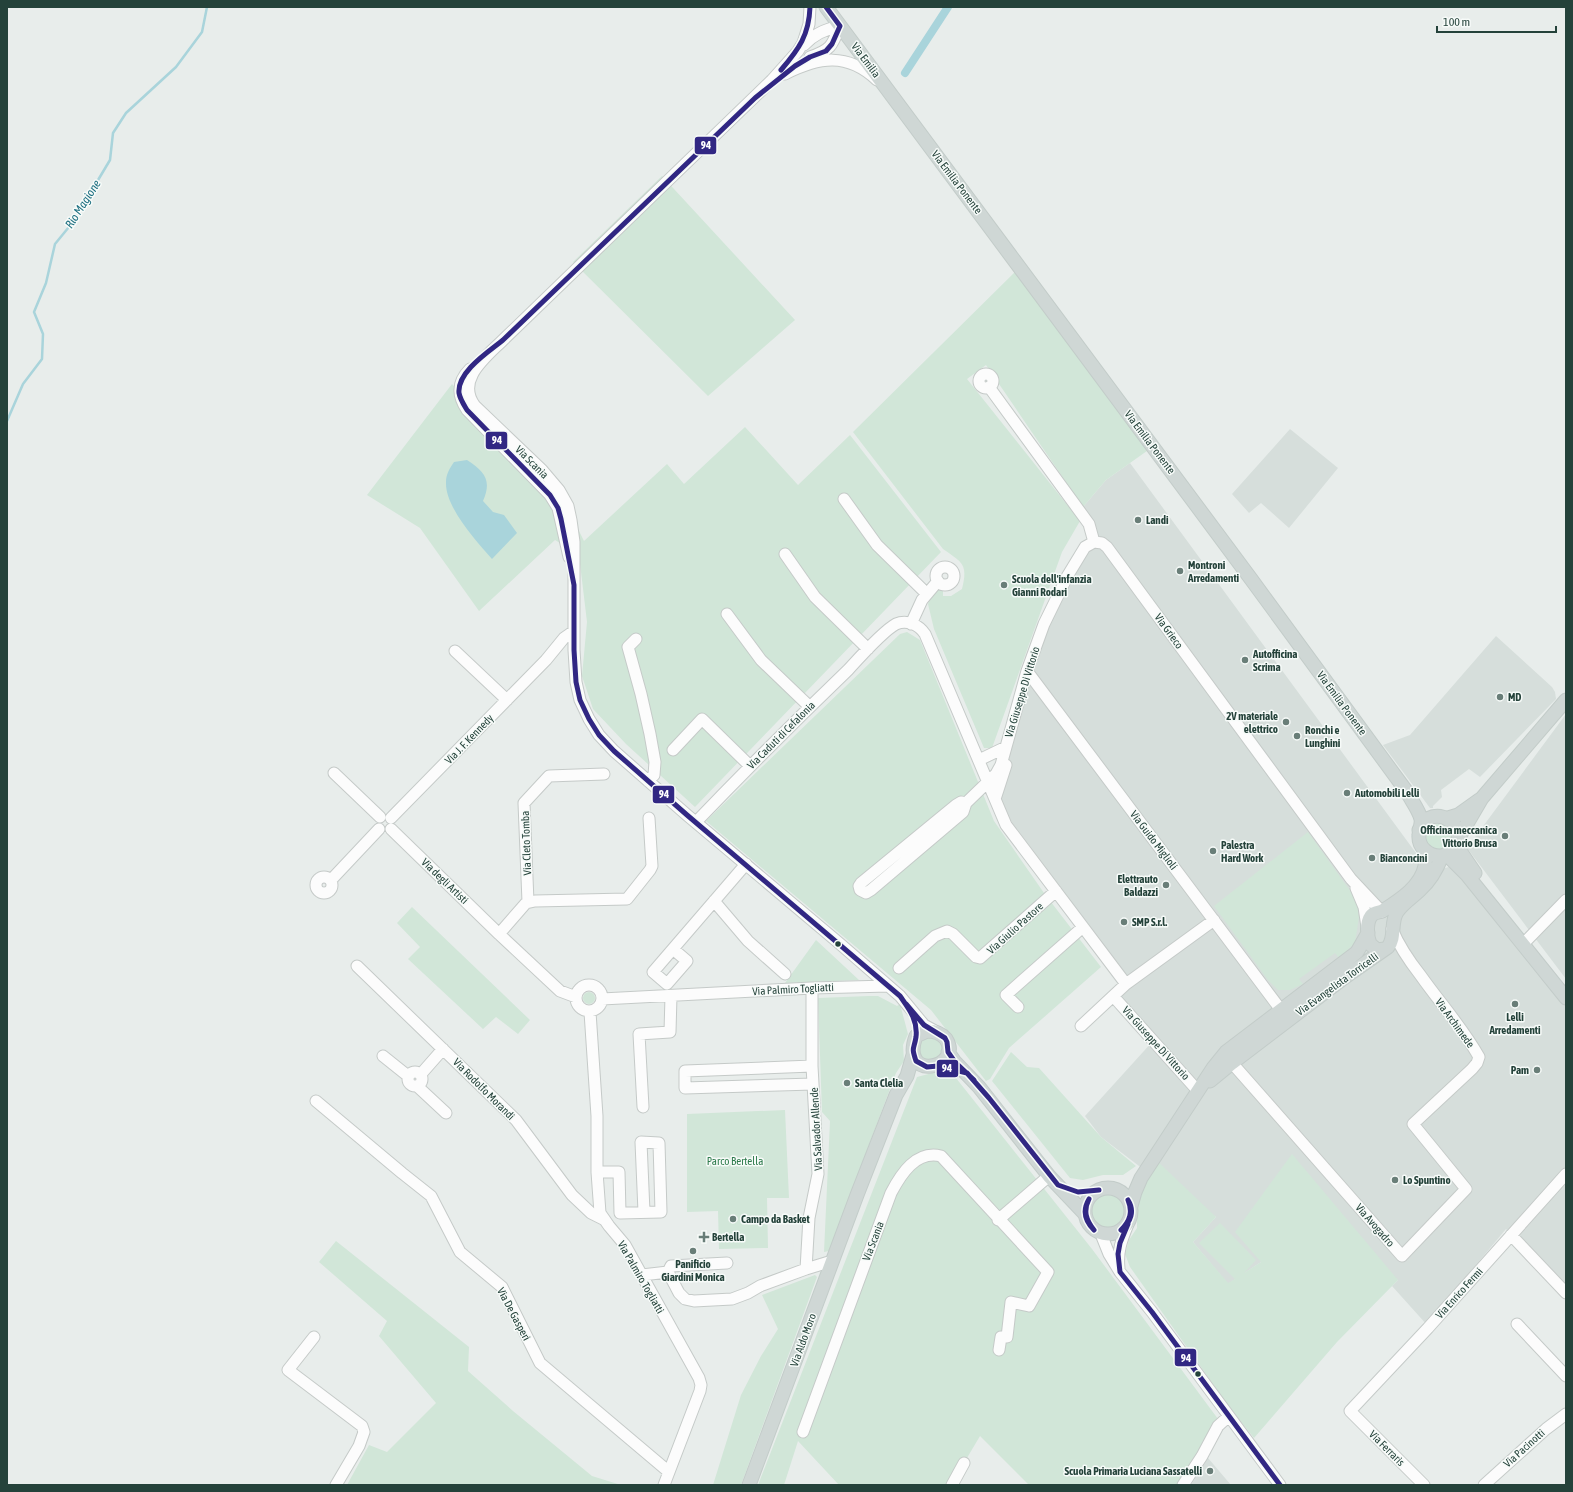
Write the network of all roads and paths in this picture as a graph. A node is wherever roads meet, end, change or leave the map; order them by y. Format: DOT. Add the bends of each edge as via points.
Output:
graph roads {
  1 [pos="810,7"];
  2 [pos="826,7"];
  3 [pos="840,26"];
  4 [pos="798,51"];
  5 [pos="785,74"];
  6 [pos="892,94"];
  7 [pos="755,98"];
  8 [pos="989,387"];
  9 [pos="844,498"];
  10 [pos="1094,542"];
  11 [pos="785,554"];
  12 [pos="938,581"];
  13 [pos="927,594"];
  14 [pos="727,614"];
  15 [pos="911,624"];
  16 [pos="574,631"];
  17 [pos="636,639"];
  18 [pos="574,650"];
  19 [pos="868,650"];
  20 [pos="455,651"];
  21 [pos="546,660"];
  22 [pos="1027,671"];
  23 [pos="507,700"];
  24 [pos="1566,700"];
  25 [pos="810,707"];
  26 [pos="1006,747"];
  27 [pos="672,750"];
  28 [pos="979,760"];
  29 [pos="750,766"];
  30 [pos="334,773"];
  31 [pos="604,774"];
  32 [pos="648,781"];
  33 [pos="988,782"];
  34 [pos="1407,792"];
  35 [pos="1482,798"];
  36 [pos="995,799"];
  37 [pos="966,803"];
  38 [pos="1441,817"];
  39 [pos="649,818"];
  40 [pos="387,821"];
  41 [pos="696,822"];
  42 [pos="1419,830"];
  43 [pos="1459,846"];
  44 [pos="1425,851"];
  45 [pos="1444,855"];
  46 [pos="746,864"];
  47 [pos="1351,879"];
  48 [pos="331,880"];
  49 [pos="1056,891"];
  50 [pos="1566,900"];
  51 [pos="714,901"];
  52 [pos="528,902"];
  53 [pos="1382,912"];
  54 [pos="1214,920"];
  55 [pos="1393,925"];
  56 [pos="1083,927"];
  57 [pos="1368,932"];
  58 [pos="499,934"];
  59 [pos="1527,940"];
  60 [pos="1386,948"];
  61 [pos="673,949"];
  62 [pos="1413,965"];
  63 [pos="357,966"];
  64 [pos="899,968"];
  65 [pos="786,974"];
  66 [pos="1126,984"];
  67 [pos="888,986"];
  68 [pos="812,988"];
  69 [pos="1566,990"];
  70 [pos="671,996"];
  71 [pos="1113,996"];
  72 [pos="576,997"];
  73 [pos="1566,998"];
  74 [pos="602,999"];
  75 [pos="1018,1007"];
  76 [pos="590,1012"];
  77 [pos="913,1014"];
  78 [pos="1285,1015"];
  79 [pos="1081,1026"];
  80 [pos="937,1032"];
  81 [pos="916,1036"];
  82 [pos="443,1049"];
  83 [pos="948,1052"];
  84 [pos="913,1055"];
  85 [pos="383,1056"];
  86 [pos="1232,1063"];
  87 [pos="812,1066"];
  88 [pos="932,1066"];
  89 [pos="966,1073"];
  90 [pos="421,1074"];
  91 [pos="408,1076"];
  92 [pos="907,1076"];
  93 [pos="813,1084"];
  94 [pos="417,1086"];
  95 [pos="1198,1091"];
  96 [pos="316,1101"];
  97 [pos="643,1107"];
  98 [pos="446,1113"];
  99 [pos="1413,1124"];
  100 [pos="1150,1164"];
  101 [pos="597,1172"];
  102 [pos="1566,1174"];
  103 [pos="1053,1181"];
  104 [pos="1115,1189"];
  105 [pos="1098,1190"];
  106 [pos="1131,1206"];
  107 [pos="644,1212"];
  108 [pos="1085,1214"];
  109 [pos="603,1219"];
  110 [pos="998,1220"];
  111 [pos="1128,1224"];
  112 [pos="1101,1234"];
  113 [pos="1511,1235"];
  114 [pos="727,1263"];
  115 [pos="1118,1265"];
  116 [pos="830,1267"];
  117 [pos="809,1268"];
  118 [pos="668,1272"];
  119 [pos="642,1275"];
  120 [pos="1566,1293"];
  121 [pos="1517,1324"];
  122 [pos="314,1337"];
  123 [pos="999,1350"];
  124 [pos="1566,1376"];
  125 [pos="1350,1411"];
  126 [pos="1566,1414"];
  127 [pos="1229,1416"];
  128 [pos="803,1432"];
  129 [pos="964,1463"];
  130 [pos="669,1472"];
  131 [pos="336,1485"];
  132 [pos="664,1485"];
  133 [pos="749,1485"];
  134 [pos="952,1485"];
  135 [pos="1183,1485"];
  136 [pos="1280,1485"];
  137 [pos="1424,1485"];
  138 [pos="1484,1485"];
  1 -- 4 [label="street, Via Scania" via="806,36"];
  2 -- 3 [label="main road, Via Emilia"];
  3 -- 4 [label="street, Via Scania" via="821,31"];
  3 -- 5 [label="street, Via Scania" via="826,51 803,60"];
  3 -- 6 [label="main road, Via Emilia"];
  4 -- 7 [label="street, Via Scania"];
  5 -- 6 [label="street, Via Scania" via="813,62 833,60 863,69"];
  5 -- 7 [label="street, Via Scania"];
  6 -- 34 [label="main road, Via Emilia Ponente"];
  7 -- 16 [label="street, Via Scania" via="503,340 479,359 462,379 459,394 467,410 555,502 561,519 574,585"];
  8 -- 10 [label="street" via="1089,524"];
  9 -- 13 [label="street" via="877,545"];
  10 -- 22 [label="street, Via Giuseppe Di Vittorio" via="1085,547 1068,575 1044,624"];
  10 -- 47 [label="street, Via Grieco" via="1107,547"];
  11 -- 19 [label="street" via="815,596"];
  12 -- 13 [label="street"];
  13 -- 15 [label="street"];
  14 -- 25 [label="street" via="761,660"];
  15 -- 19 [label="street, Via Caduti di Cefalonia" via="898,623"];
  15 -- 28 [label="street" via="921,628 925,634"];
  16 -- 18 [label="street, Via Scania"];
  16 -- 21 [label="street" via="564,638"];
  17 -- 32 [label="street" via="628,646 655,762 654,775"];
  18 -- 21 [label="street" via="558,652"];
  18 -- 32 [label="street, Via Scania" via="576,682 580,700 589,719 599,735"];
  19 -- 25 [label="street, Via Caduti di Cefalonia"];
  20 -- 23 [label="street"];
  21 -- 23 [label="street, Via J. F. Kennedy"];
  22 -- 26 [label="street, Via Giuseppe Di Vittorio"];
  22 -- 54 [label="street, Via Guido Miglioli"];
  23 -- 40 [label="street, Via J. F. Kennedy"];
  24 -- 35 [label="main road"];
  25 -- 29 [label="street, Via Caduti di Cefalonia"];
  26 -- 28 [label="street"];
  26 -- 33 [label="street, Via Giuseppe Di Vittorio" via="1001,765"];
  26 -- 36 [label="street" via="1008,760"];
  27 -- 29 [label="street" via="702,719"];
  28 -- 33 [label="street"];
  29 -- 41 [label="street, Via Caduti di Cefalonia"];
  30 -- 40 [label="street, Via degli Artisti"];
  31 -- 52 [label="street, Via Cleto Tomba" via="549,776 524,803"];
  32 -- 41 [label="street, Via Scania"];
  33 -- 36 [label="street"];
  33 -- 37 [label="street, Via Giuseppe Di Vittorio"];
  34 -- 38 [label="main road"];
  34 -- 42 [label="main road" via="1421,820"];
  35 -- 38 [label="main road" via="1458,815"];
  35 -- 43 [label="main road"];
  36 -- 49 [label="street" via="1006,825"];
  37 -- 37 [label="street" via="956,805 906,844 861,883 860,890 866,893 876,887 963,812"];
  38 -- 42 [label="main road" via="1427,820"];
  38 -- 43 [label="main road" via="1456,827"];
  39 -- 52 [label="street" via="652,866 627,899"];
  40 -- 48 [label="street" via="377,824 379,829"];
  40 -- 58 [label="street, Via degli Artisti"];
  41 -- 46 [label="street, Via Scania"];
  42 -- 44 [label="main road" via="1419,841"];
  43 -- 45 [label="main road"];
  43 -- 59 [label="main road"];
  44 -- 45 [label="main road" via="1434,855"];
  44 -- 53 [label="main road, Via Evangelista Torricelli" via="1426,865 1421,880"];
  45 -- 55 [label="main road, Via Evangelista Torricelli" via="1421,889 1398,911"];
  45 -- 73 [label="main road" via="1467,875"];
  46 -- 51 [label="street"];
  46 -- 67 [label="street, Via Scania"];
  47 -- 53 [label="street"];
  47 -- 57 [label="street" via="1364,907"];
  49 -- 56 [label="street"];
  49 -- 64 [label="street, Via Giulio Pastore" via="980,958 954,934 947,931 935,936"];
  50 -- 59 [label="street"];
  51 -- 61 [label="street"];
  51 -- 65 [label="street" via="748,941"];
  52 -- 58 [label="street"];
  53 -- 55 [label="main road" via="1389,915"];
  53 -- 57 [label="main road, Via Evangelista Torricelli" via="1376,912 1371,916"];
  54 -- 66 [label="street, Via Giuseppe Di Vittorio"];
  54 -- 78 [label="street, Via Guido Miglioli"];
  55 -- 60 [label="main road, Via Evangelista Torricelli" via="1392,942"];
  55 -- 62 [label="street, Via Archimede" via="1397,940"];
  56 -- 66 [label="street"];
  56 -- 75 [label="street" via="1006,995"];
  57 -- 60 [label="main road, Via Evangelista Torricelli" via="1369,942 1373,947 1379,950"];
  57 -- 78 [label="main road, Via Evangelista Torricelli" via="1357,952"];
  58 -- 72 [label="street, Via degli Artisti" via="560,991"];
  59 -- 69 [label="main road"];
  60 -- 62 [label="street"];
  60 -- 78 [label="main road, Via Evangelista Torricelli"];
  62 -- 99 [label="street, Via Archimede" via="1479,1057 1472,1069"];
  63 -- 82 [label="street, Via Rodolfo Morandi"];
  66 -- 71 [label="street, Via Giuseppe Di Vittorio"];
  67 -- 68 [label="street, Via Palmiro Togliatti"];
  67 -- 77 [label="street, Via Scania" via="900,996"];
  68 -- 70 [label="street, Via Palmiro Togliatti"];
  68 -- 87 [label="street, Via Salvador Allende"];
  70 -- 74 [label="street, Via Palmiro Togliatti"];
  70 -- 97 [label="street" via="670,1032 639,1034"];
  71 -- 79 [label="street, Via Giuseppe Di Vittorio"];
  71 -- 95 [label="street, Via Giuseppe Di Vittorio"];
  72 -- 74 [label="street" via="582,987 590,985 599,990"];
  72 -- 76 [label="street" via="580,1008"];
  74 -- 76 [label="street" via="600,1006"];
  76 -- 101 [label="street, Via Palmiro Togliatti" via="597,1116"];
  77 -- 80 [label="street, Via Scania" via="924,1025"];
  77 -- 81 [label="street, Via Scania"];
  78 -- 86 [label="main road, Via Evangelista Torricelli"];
  78 -- 95 [label="main road, Via Evangelista Torricelli" via="1226,1052"];
  80 -- 81 [label="main road" via="927,1031"];
  80 -- 83 [label="main road, Via Scania" via="945,1038"];
  81 -- 84 [label="main road, Via Scania"];
  82 -- 90 [label="street"];
  82 -- 109 [label="street, Via Rodolfo Morandi" via="516,1120 572,1195 591,1213"];
  83 -- 88 [label="main road" via="943,1062"];
  83 -- 89 [label="main road, Via Scania"];
  84 -- 88 [label="main road" via="916,1060"];
  84 -- 92 [label="main road, Via Scania"];
  85 -- 91 [label="street"];
  86 -- 95 [label="main road, Via Evangelista Torricelli"];
  86 -- 99 [label="street, Via Avogadro" via="1402,1256 1466,1189"];
  87 -- 93 [label="street, Via Salvador Allende"];
  87 -- 93 [label="street" via="685,1071 685,1088"];
  88 -- 89 [label="main road"];
  88 -- 92 [label="main road"];
  89 -- 103 [label="main road, Via Scania" via="989,1098"];
  90 -- 91 [label="street" via="414,1072"];
  90 -- 94 [label="street" via="422,1082"];
  91 -- 94 [label="street" via="408,1081"];
  92 -- 116 [label="main road, Via Aldo Moro" via="896,1096"];
  93 -- 117 [label="street, Via Salvador Allende" via="818,1174 809,1218"];
  94 -- 98 [label="street"];
  95 -- 100 [label="main road, Via Evangelista Torricelli"];
  96 -- 130 [label="street, Via De Gasperi" via="431,1196 460,1252 502,1287 540,1363"];
  100 -- 104 [label="main road, Via Evangelista Torricelli" via="1134,1180"];
  100 -- 106 [label="main road, Via Evangelista Torricelli" via="1134,1192"];
  101 -- 107 [label="street" via="619,1172 620,1213"];
  101 -- 109 [label="street, Via Palmiro Togliatti" via="600,1213"];
  102 -- 113 [label="street, Via Enrico Fermi"];
  103 -- 105 [label="main road" via="1071,1192"];
  103 -- 108 [label="main road, Via Scania"];
  103 -- 110 [label="street"];
  104 -- 105 [label="main road"];
  104 -- 106 [label="main road" via="1125,1196"];
  105 -- 108 [label="main road" via="1087,1200"];
  106 -- 111 [label="main road"];
  107 -- 107 [label="street" via="661,1212 659,1143 641,1142"];
  108 -- 112 [label="main road, Via Scania" via="1090,1226"];
  109 -- 119 [label="street, Via Palmiro Togliatti" via="625,1245"];
  110 -- 123 [label="street, Via Scania" via="1048,1272 1029,1306 1011,1302 1007,1337 1001,1337"];
  110 -- 128 [label="street, Via Scania" via="940,1156 929,1154 921,1157 906,1169 891,1193"];
  111 -- 112 [label="main road" via="1116,1233"];
  111 -- 115 [label="street" via="1120,1243"];
  112 -- 115 [label="street, Via Scania"];
  113 -- 120 [label="street"];
  113 -- 125 [label="street, Via Enrico Fermi"];
  114 -- 118 [label="street" via="671,1266"];
  115 -- 127 [label="street, Via Scania"];
  116 -- 117 [label="street"];
  116 -- 133 [label="main road, Via Aldo Moro"];
  117 -- 118 [label="street" via="732,1299 694,1301 685,1299 679,1293"];
  118 -- 119 [label="street"];
  119 -- 130 [label="street, Via Palmiro Togliatti" via="701,1385"];
  121 -- 124 [label="street"];
  122 -- 131 [label="street" via="288,1370 362,1426 364,1432 359,1446"];
  125 -- 137 [label="street, Via Ferraris"];
  126 -- 138 [label="street, Via Pacinotti"];
  127 -- 135 [label="street" via="1218,1426"];
  127 -- 136 [label="street, Via Scania"];
  129 -- 134 [label="street"];
  130 -- 132 [label="street, Via Palmiro Togliatti"];
}
